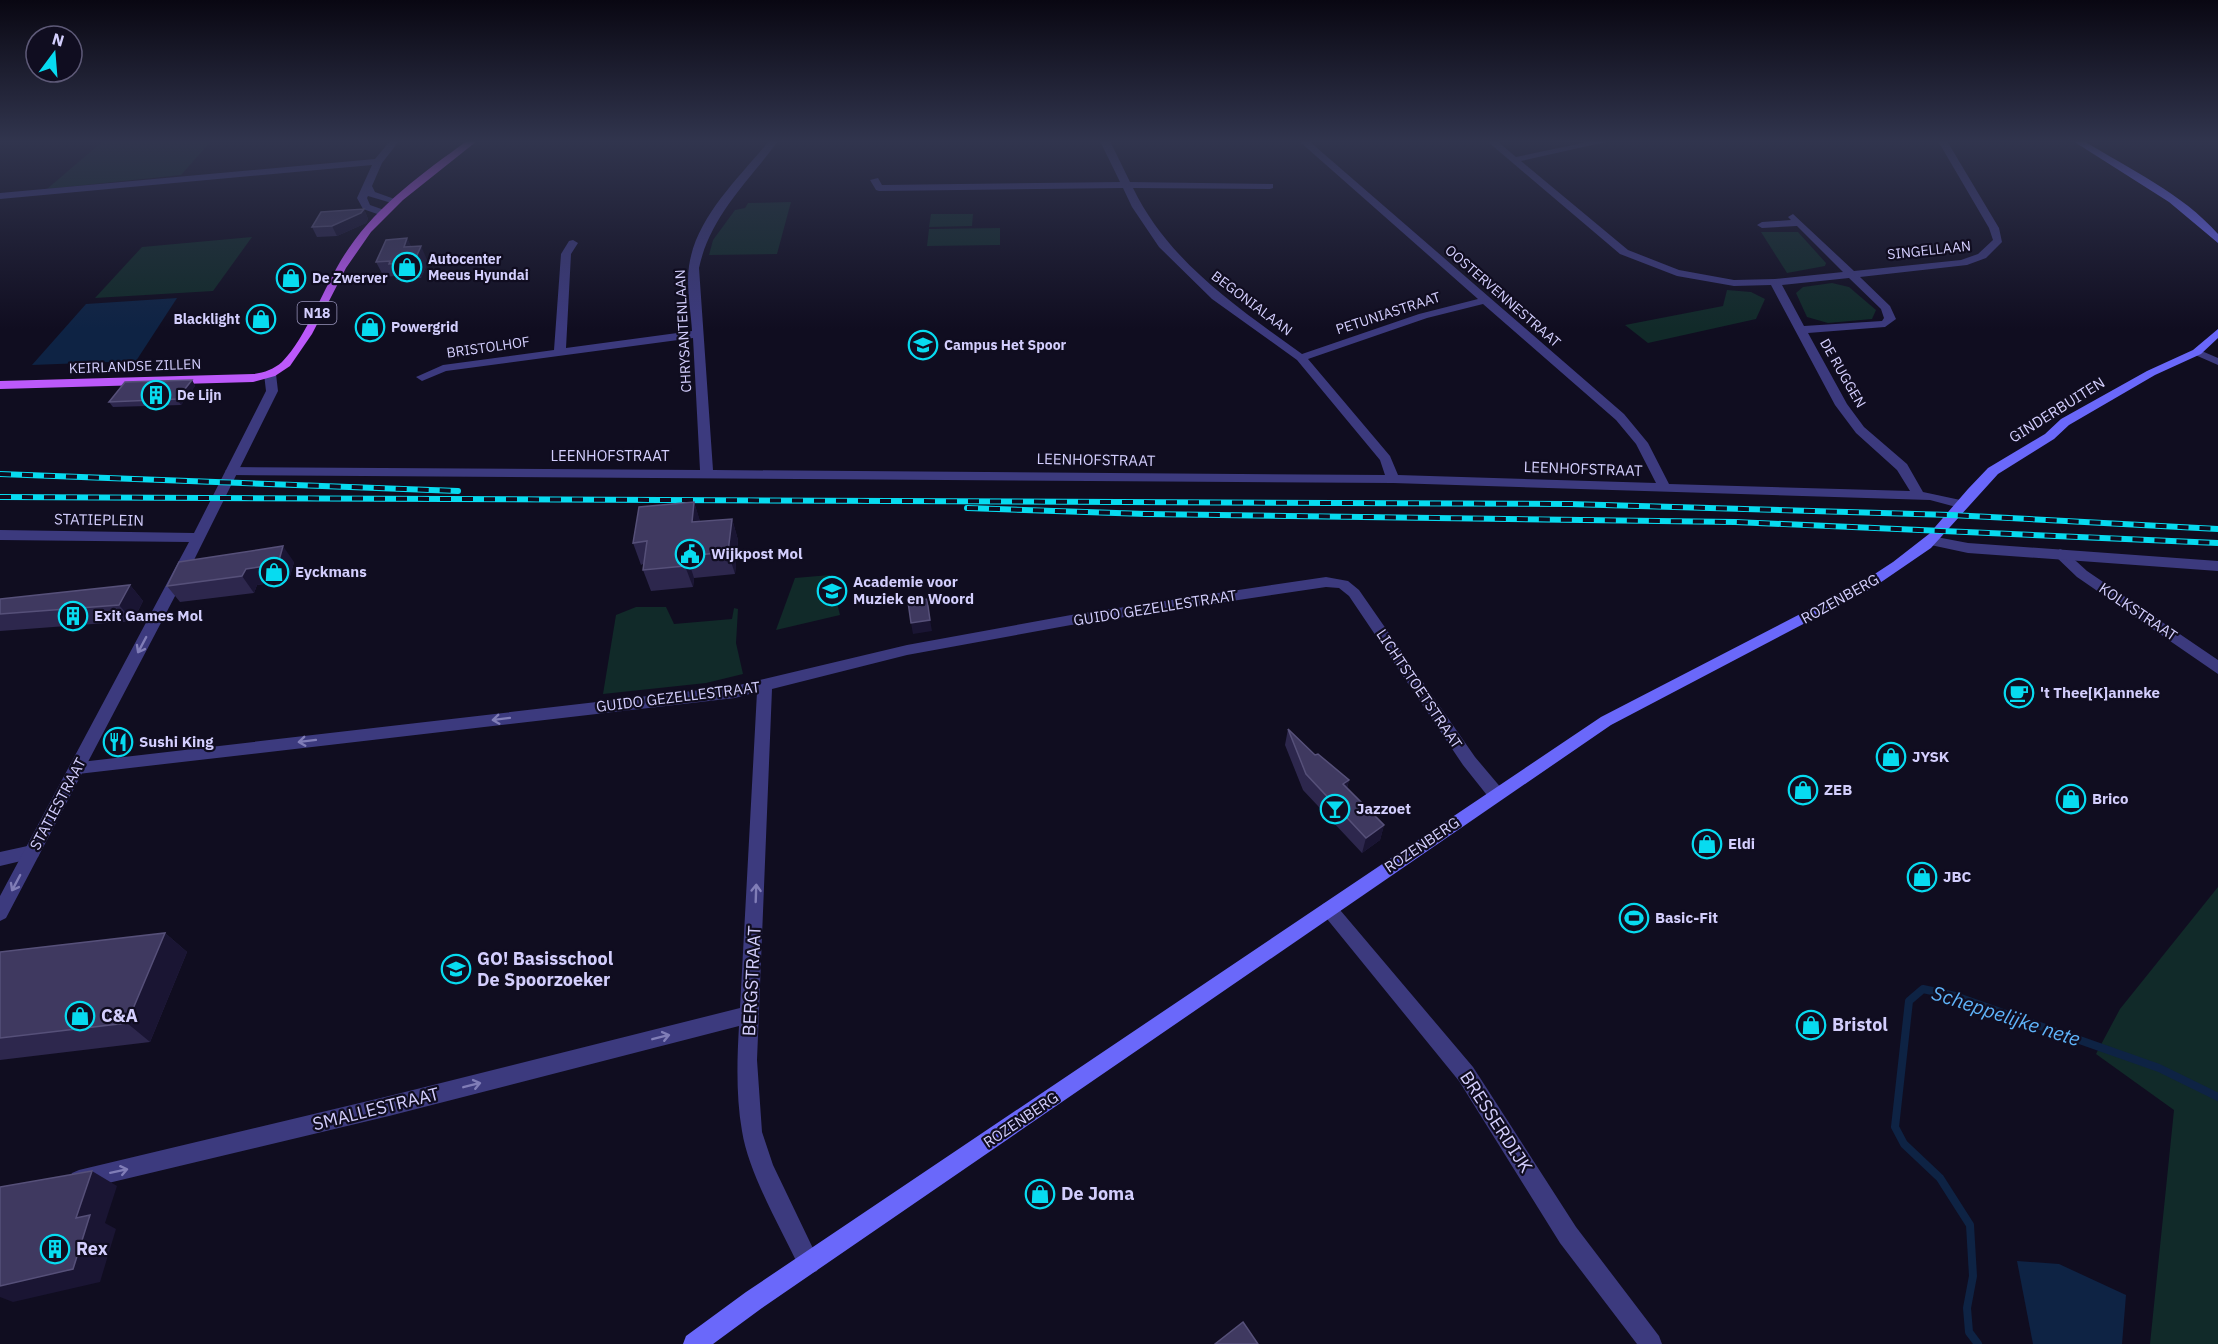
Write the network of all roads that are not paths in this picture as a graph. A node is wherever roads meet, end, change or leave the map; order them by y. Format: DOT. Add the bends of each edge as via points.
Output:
graph roads {
  1 [pos="365,204"];
  2 [pos="392,204"];
  3 [pos="727,204"];
  4 [pos="1137,204"];
  5 [pos="1375,204"];
  6 [pos="1566,204"];
  7 [pos="1979,204"];
  8 [pos="2176,204"];
  9 [pos="383,213"];
  10 [pos="1762,225"];
  11 [pos="2218,240"];
  12 [pos="573,243"];
  13 [pos="1848,274"];
  14 [pos="1775,282"];
  15 [pos="1485,300"];
  16 [pos="1802,330"];
  17 [pos="2218,332"];
  18 [pos="698,334"];
  19 [pos="560,352"];
  20 [pos="2197,352"];
  21 [pos="1301,358"];
  22 [pos="2218,362"];
  23 [pos="270,374"];
  24 [pos="422,377"];
  25 [pos="0,385"];
  26 [pos="231,471"];
  27 [pos="706,473"];
  28 [pos="1394,479"];
  29 [pos="1665,488"];
  30 [pos="1920,495"];
  31 [pos="1960,504"];
  32 [pos="0,535"];
  33 [pos="198,538"];
  34 [pos="1931,541"];
  35 [pos="2060,554"];
  36 [pos="2218,566"];
  37 [pos="1343,584"];
  38 [pos="2218,668"];
  39 [pos="765,686"];
  40 [pos="78,768"];
  41 [pos="1496,794"];
  42 [pos="32,852"];
  43 [pos="0,859"];
  44 [pos="1329,909"];
  45 [pos="0,913"];
  46 [pos="751,1014"];
  47 [pos="55,1185"];
  48 [pos="809,1263"];
  49 [pos="694,1344"];
  50 [pos="1651,1344"];
  1 -- 9 [label="street"];
  2 -- 9 [label="main road, N18"];
  3 -- 18 [label="street, CHRYSANTENLAAN" via="700,239 694,268"];
  4 -- 21 [label="street, BEGONIALAAN" via="1177,260 1216,297"];
  5 -- 15 [label="street, OOSTERVENNESTRAAT"];
  6 -- 14 [label="street" via="1624,252 1651,265 1711,280"];
  7 -- 13 [label="street, SINGELLAAN" via="1998,240 1989,254 1979,260"];
  8 -- 11 [label="main road" via="2210,229"];
  9 -- 23 [label="main road, N18" via="343,265 288,363"];
  10 -- 13 [label="street" via="1796,220"];
  12 -- 19 [label="street" via="566,254"];
  13 -- 14 [label="street"];
  13 -- 16 [label="street" via="1886,308 1890,319 1885,324"];
  14 -- 16 [label="street, DE RUGGEN"];
  15 -- 21 [label="street, PETUNIASTRAAT" via="1423,316"];
  15 -- 29 [label="street, OOSTERVENNESTRAAT" via="1634,432"];
  16 -- 30 [label="street, DE RUGGEN" via="1841,405 1860,430 1902,466"];
  17 -- 20 [label="main road, GINDERBUITEN"];
  18 -- 19 [label="street, BRISTOLHOF"];
  18 -- 27 [label="street, CHRYSANTENLAAN"];
  19 -- 24 [label="street, BRISTOLHOF" via="443,368"];
  20 -- 22 [label="street"];
  20 -- 31 [label="main road, GINDERBUITEN" via="2065,422 2059,430 1992,471"];
  21 -- 28 [label="street, BEGONIALAAN" via="1386,459"];
  23 -- 25 [label="main road, KEIRLANDSE ZILLEN" via="253,378"];
  23 -- 26 [label="street, STATIESTRAAT" via="272,391"];
  26 -- 27 [label="street, LEENHOFSTRAAT"];
  26 -- 33 [label="street, STATIESTRAAT"];
  27 -- 28 [label="street, LEENHOFSTRAAT"];
  28 -- 29 [label="street, LEENHOFSTRAAT"];
  29 -- 30 [label="street, LEENHOFSTRAAT"];
  30 -- 31 [label="street, LEENHOFSTRAAT"];
  31 -- 34 [label="main road, GINDERBUITEN"];
  32 -- 33 [label="street, STATIEPLEIN"];
  33 -- 40 [label="street, STATIESTRAAT, one-way"];
  34 -- 35 [label="street" via="1968,548"];
  34 -- 41 [label="main road, ROZENBERG" via="1869,584 1606,721"];
  35 -- 36 [label="street"];
  35 -- 38 [label="street, KOLKSTRAAT" via="2082,574"];
  37 -- 39 [label="street, GUIDO GEZELLESTRAAT" via="1326,582 1071,620 849,662"];
  37 -- 41 [label="street, LICHTSTOETSTRAAT" via="1354,593 1469,761"];
  39 -- 40 [label="street, GUIDO GEZELLESTRAAT, one-way"];
  46 -- 39 [label="street, BERGSTRAAT, one-way"];
  40 -- 42 [label="street, STATIESTRAAT"];
  41 -- 44 [label="main road, ROZENBERG"];
  42 -- 43 [label="street"];
  42 -- 45 [label="street, STATIESTRAAT, one-way"];
  44 -- 48 [label="main road, ROZENBERG"];
  44 -- 50 [label="street, BRESSERDIJK" via="1466,1074 1568,1235"];
  47 -- 46 [label="street, SMALLESTRAAT, one-way"];
  46 -- 48 [label="street, BERGSTRAAT" via="747,1060 752,1132 764,1168"];
  48 -- 49 [label="main road, ROZENBERG"];
}
